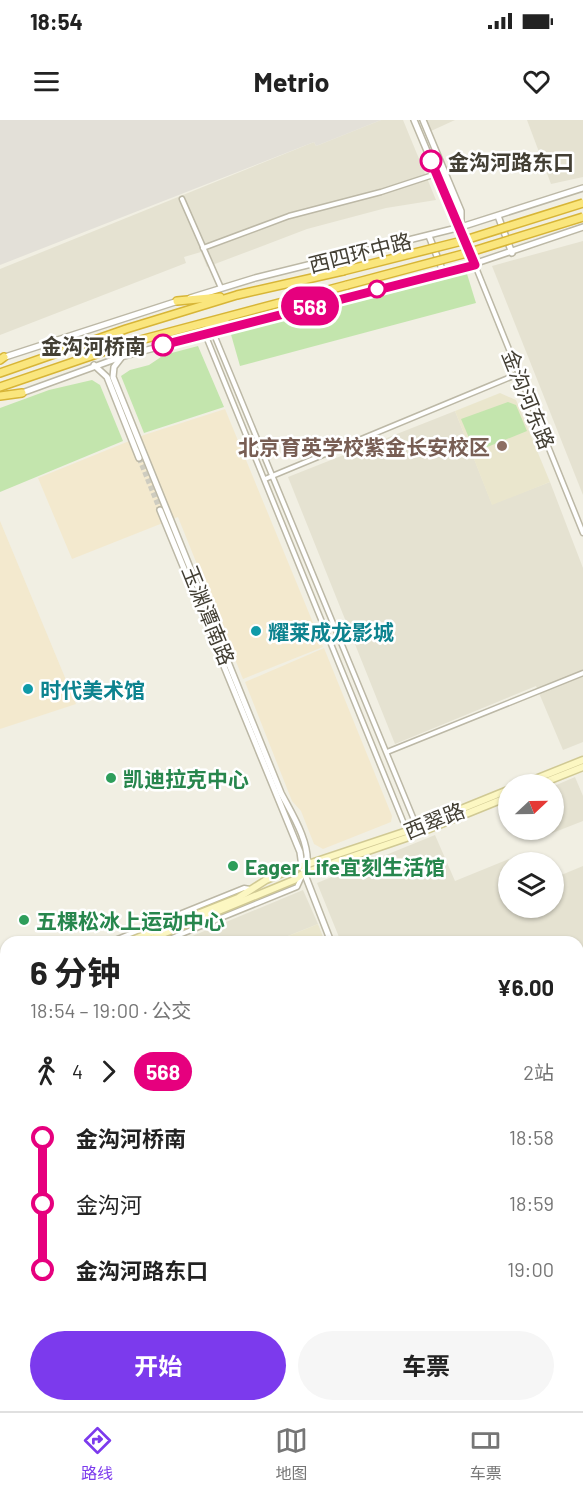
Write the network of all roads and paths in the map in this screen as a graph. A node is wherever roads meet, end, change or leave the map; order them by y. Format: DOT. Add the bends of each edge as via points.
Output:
graph roads {
  1 [pos="414,120"];
  2 [pos="423,120"];
  3 [pos="436,174"];
  4 [pos="583,188"];
  5 [pos="182,200"];
  6 [pos="583,203"];
  7 [pos="498,216"];
  8 [pos="583,217"];
  9 [pos="461,227"];
  10 [pos="583,227"];
  11 [pos="429,236"];
  12 [pos="203,248"];
  13 [pos="512,253"];
  14 [pos="475,265"];
  15 [pos="444,274"];
  16 [pos="221,288"];
  17 [pos="237,295"];
  18 [pos="177,301"];
  19 [pos="240,313"];
  20 [pos="213,332"];
  21 [pos="205,334"];
  22 [pos="190,338"];
  23 [pos="121,357"];
  24 [pos="1,358"];
  25 [pos="94,365"];
  26 [pos="0,373"];
  27 [pos="518,374"];
  28 [pos="0,387"];
  29 [pos="22,393"];
  30 [pos="0,398"];
  31 [pos="139,458"];
  32 [pos="274,475"];
  33 [pos="265,478"];
  34 [pos="160,510"];
  35 [pos="583,531"];
  36 [pos="583,673"];
  37 [pos="387,752"];
  38 [pos="583,760"];
  39 [pos="583,767"];
  40 [pos="548,774"];
  41 [pos="564,775"];
  42 [pos="498,794"];
  43 [pos="498,801"];
  44 [pos="418,830"];
  45 [pos="408,834"];
  46 [pos="305,868"];
  47 [pos="251,889"];
  48 [pos="125,936"];
  49 [pos="142,936"];
  50 [pos="158,936"];
  51 [pos="177,936"];
  52 [pos="329,936"];
  1 -- 3 [label="street"];
  2 -- 9 [label="street" via="461,211"];
  3 -- 9 [label="street"];
  3 -- 12 [label="street" via="289,216"];
  4 -- 7 [label="street, 西四环中路"];
  5 -- 12 [label="street"];
  6 -- 17 [label="highway, 西四环中路, bridge" via="462,241"];
  7 -- 9 [label="street, 西四环中路"];
  7 -- 13 [label="street"];
  8 -- 19 [label="highway, 西四环中路, bridge" via="467,253"];
  9 -- 11 [label="street, 西四环中路"];
  9 -- 14 [label="street"];
  10 -- 13 [label="street, 西四环中路"];
  11 -- 15 [label="street"];
  11 -- 16 [label="street, 西四环中路"];
  12 -- 16 [label="street"];
  13 -- 14 [label="street, 西四环中路"];
  14 -- 15 [label="street, 西四环中路"];
  14 -- 27 [label="street, 金沟河东路"];
  15 -- 20 [label="street, 西四环中路"];
  16 -- 18 [label="street, 西四环中路"];
  17 -- 18 [label="highway"];
  17 -- 26 [label="highway, 西四环中路"];
  18 -- 24 [label="street, 西四环中路"];
  19 -- 22 [label="highway"];
  19 -- 28 [label="highway, 西四环中路" via="129,343"];
  20 -- 21 [label="street, 西四环中路"];
  20 -- 32 [label="street"];
  21 -- 22 [label="street, 西四环中路"];
  21 -- 33 [label="street"];
  22 -- 23 [label="street, 西四环中路"];
  23 -- 25 [label="street, 西四环中路"];
  23 -- 46 [label="street, 玉渊潭南路" via="113,378 294,818 308,854"];
  25 -- 29 [label="street, 西四环中路"];
  25 -- 31 [label="street" via="107,377"];
  27 -- 32 [label="street"];
  27 -- 35 [label="street, 金沟河东路"];
  29 -- 30 [label="highway"];
  32 -- 33 [label="street"];
  32 -- 37 [label="street"];
  33 -- 45 [label="street"];
  34 -- 46 [label="street, 玉渊潭南路"];
  36 -- 37 [label="street"];
  37 -- 44 [label="street"];
  38 -- 40 [label="main road"];
  39 -- 41 [label="main road"];
  42 -- 44 [label="main road, 西翠路"];
  43 -- 44 [label="main road, 西翠路"];
  44 -- 45 [label="main road, 西翠路"];
  45 -- 46 [label="main road, 西翠路"];
  46 -- 47 [label="main road, 西翠路"];
  46 -- 50 [label="main road, 西翠路" via="294,880"];
  46 -- 51 [label="street" via="297,887"];
  46 -- 52 [label="street, 玉渊潭南路"];
  47 -- 48 [label="street" via="244,888"];
  47 -- 49 [label="main road, 西翠路" via="238,898"];
}
